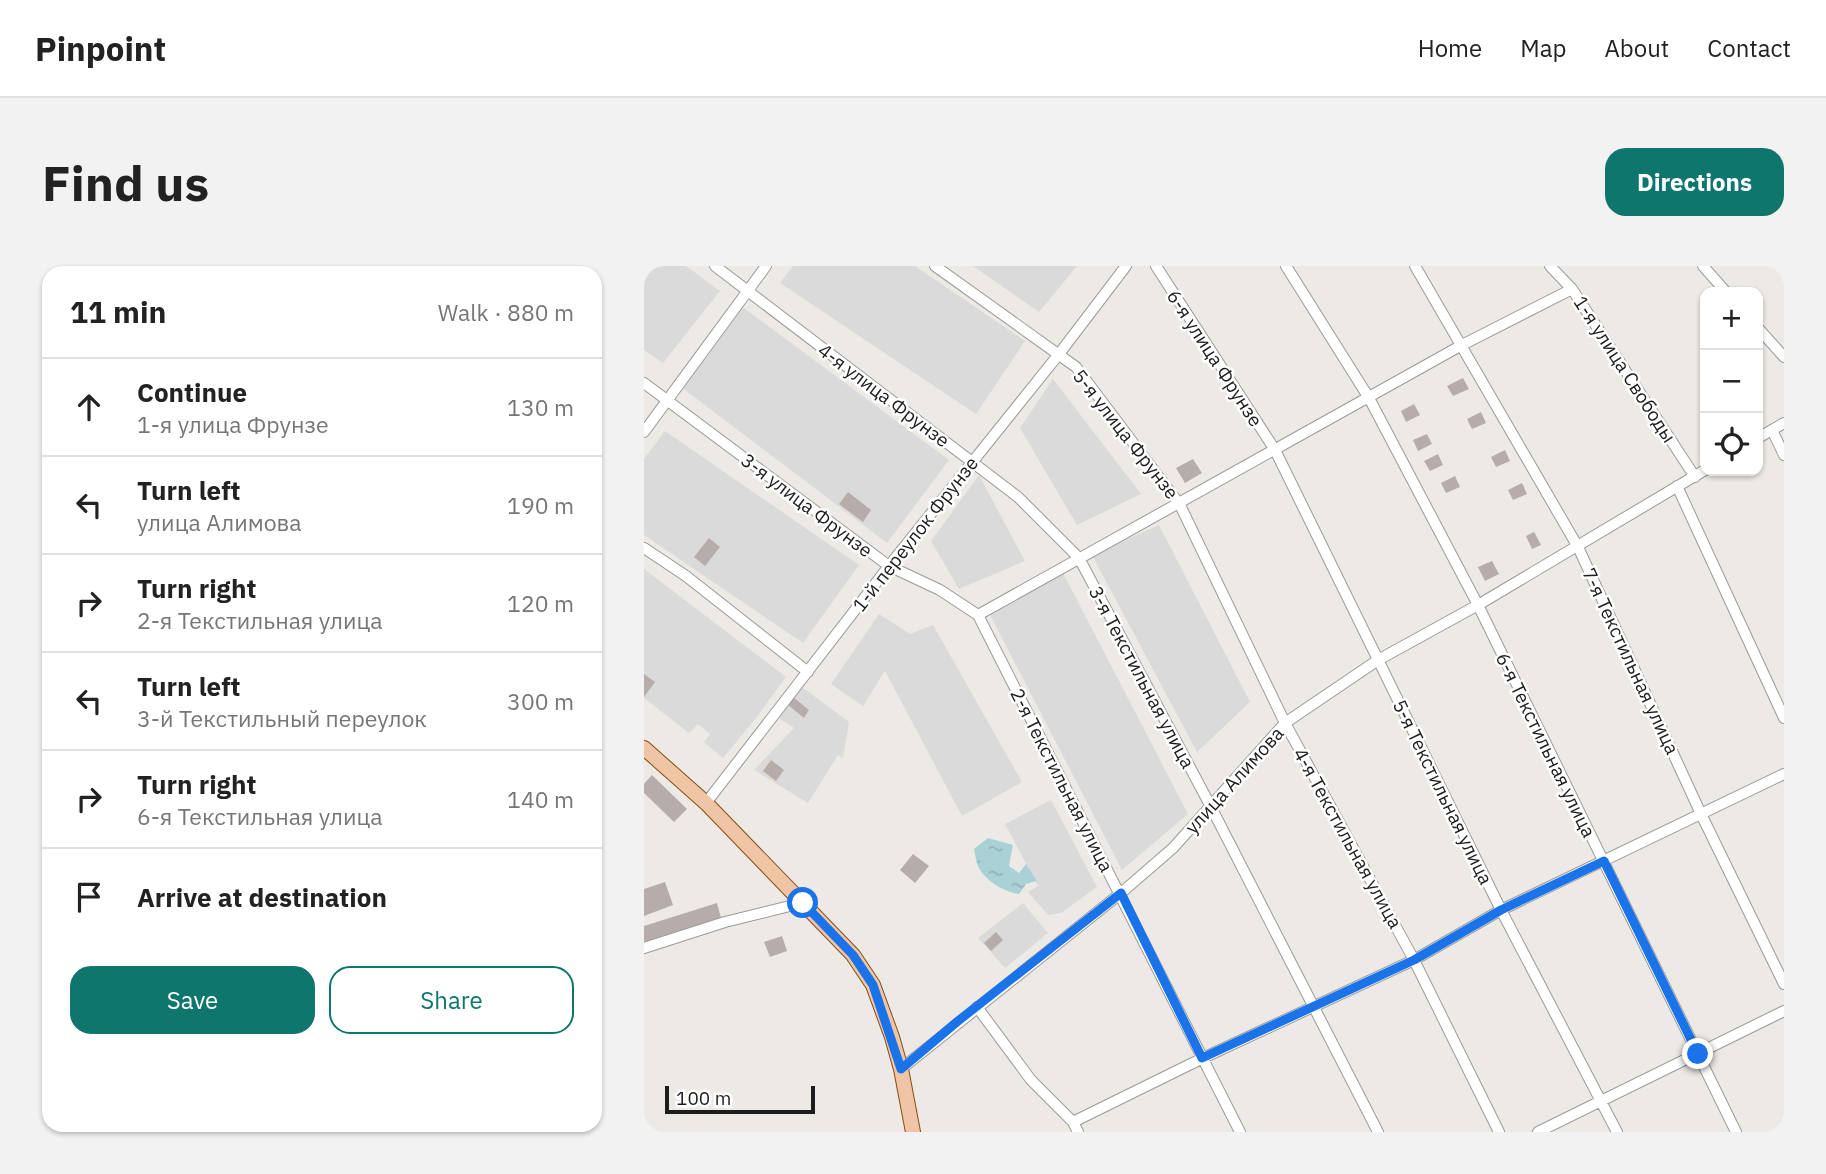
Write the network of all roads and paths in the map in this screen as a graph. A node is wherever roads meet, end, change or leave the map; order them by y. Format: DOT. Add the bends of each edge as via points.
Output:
graph roads {
  1 [pos="715,266"];
  2 [pos="766,266"];
  3 [pos="935,266"];
  4 [pos="1126,266"];
  5 [pos="1156,266"];
  6 [pos="1286,266"];
  7 [pos="1415,266"];
  8 [pos="1550,266"];
  9 [pos="1703,266"];
  10 [pos="1722,287"];
  11 [pos="1572,289"];
  12 [pos="748,290"];
  13 [pos="1763,334"];
  14 [pos="1462,345"];
  15 [pos="1059,354"];
  16 [pos="1784,357"];
  17 [pos="644,383"];
  18 [pos="1369,398"];
  19 [pos="668,401"];
  20 [pos="1784,423"];
  21 [pos="1772,430"];
  22 [pos="644,432"];
  23 [pos="1763,435"];
  24 [pos="1275,450"];
  25 [pos="1784,455"];
  26 [pos="972,462"];
  27 [pos="1700,473"];
  28 [pos="1678,486"];
  29 [pos="1180,505"];
  30 [pos="1578,547"];
  31 [pos="644,548"];
  32 [pos="1079,558"];
  33 [pos="889,566"];
  34 [pos="1478,606"];
  35 [pos="978,615"];
  36 [pos="1378,660"];
  37 [pos="808,672"];
  38 [pos="1784,718"];
  39 [pos="1285,723"];
  40 [pos="644,748"];
  41 [pos="1784,774"];
  42 [pos="706,803"];
  43 [pos="1211,807"];
  44 [pos="1701,814"];
  45 [pos="1604,861"];
  46 [pos="1121,893"];
  47 [pos="803,903"];
  48 [pos="1501,910"];
  49 [pos="644,948"];
  50 [pos="1414,960"];
  51 [pos="1784,984"];
  52 [pos="1313,1006"];
  53 [pos="977,1007"];
  54 [pos="1784,1011"];
  55 [pos="1698,1054"];
  56 [pos="1202,1058"];
  57 [pos="901,1069"];
  58 [pos="1601,1101"];
  59 [pos="1076,1127"];
  60 [pos="913,1132"];
  61 [pos="1240,1132"];
  62 [pos="1378,1132"];
  63 [pos="1499,1132"];
  64 [pos="1538,1132"];
  65 [pos="1616,1132"];
  66 [pos="1736,1132"];
  1 -- 12 [label="street, 4-я улица Фрунзе"];
  2 -- 12 [label="street"];
  3 -- 15 [label="street, 5-я улица Фрунзе"];
  4 -- 15 [label="street, 1-й переулок Фрунзе"];
  5 -- 24 [label="street, 6-я улица Фрунзе"];
  6 -- 18 [label="street, 6-я Текстильная улица"];
  7 -- 14 [label="street, 7-я Текстильная улица"];
  8 -- 11 [label="street, 1-я улица Свободы"];
  9 -- 10 [label="street"];
  11 -- 14 [label="street"];
  11 -- 27 [label="street, 1-я улица Свободы"];
  12 -- 19 [label="street"];
  12 -- 26 [label="street, 4-я улица Фрунзе"];
  13 -- 16 [label="street"];
  14 -- 18 [label="street"];
  14 -- 30 [label="street, 7-я Текстильная улица"];
  15 -- 26 [label="street, 1-й переулок Фрунзе"];
  15 -- 29 [label="street, 5-я улица Фрунзе" via="1076,367"];
  17 -- 19 [label="street, 3-я улица Фрунзе"];
  18 -- 24 [label="street"];
  18 -- 34 [label="street, 6-я Текстильная улица"];
  19 -- 22 [label="street"];
  19 -- 33 [label="street, 3-я улица Фрунзе"];
  20 -- 21 [label="street"];
  21 -- 23 [label="street"];
  21 -- 25 [label="street"];
  24 -- 29 [label="street"];
  24 -- 36 [label="street, 5-я Текстильная улица"];
  26 -- 32 [label="street, 4-я улица Фрунзе" via="1018,497"];
  26 -- 33 [label="street, 1-й переулок Фрунзе"];
  27 -- 28 [label="street, улица Алимова"];
  28 -- 30 [label="street, улица Алимова"];
  28 -- 38 [label="street"];
  29 -- 32 [label="street"];
  29 -- 39 [label="street, 4-я Текстильная улица"];
  30 -- 34 [label="street, улица Алимова"];
  30 -- 44 [label="street, 7-я Текстильная улица"];
  31 -- 37 [label="street"];
  32 -- 35 [label="street"];
  32 -- 43 [label="street, 3-я Текстильная улица"];
  33 -- 35 [label="street, 3-я улица Фрунзе" via="940,590"];
  33 -- 37 [label="street, 1-й переулок Фрунзе"];
  34 -- 36 [label="street, улица Алимова"];
  34 -- 45 [label="street, 6-я Текстильная улица"];
  35 -- 46 [label="street, 2-я Текстильная улица"];
  36 -- 39 [label="street, улица Алимова"];
  36 -- 48 [label="street, 5-я Текстильная улица"];
  37 -- 42 [label="street, 1-й переулок Фрунзе"];
  39 -- 43 [label="street, улица Алимова"];
  39 -- 50 [label="street, 4-я Текстильная улица"];
  40 -- 42 [label="main road"];
  41 -- 44 [label="street"];
  42 -- 47 [label="main road"];
  43 -- 46 [label="street, улица Алимова"];
  43 -- 52 [label="street, 3-я Текстильная улица"];
  44 -- 45 [label="street"];
  44 -- 51 [label="street, 7-я Текстильная улица"];
  45 -- 48 [label="street"];
  45 -- 55 [label="street, 6-я Текстильная улица"];
  46 -- 53 [label="street, улица Алимова"];
  46 -- 56 [label="street, 2-я Текстильная улица"];
  47 -- 49 [label="street"];
  47 -- 57 [label="main road" via="853,955 873,985"];
  48 -- 50 [label="street"];
  48 -- 58 [label="street, 5-я Текстильная улица"];
  50 -- 52 [label="street"];
  50 -- 63 [label="street, 4-я Текстильная улица"];
  52 -- 56 [label="street"];
  52 -- 62 [label="street, 3-я Текстильная улица"];
  53 -- 57 [label="street, улица Алимова"];
  53 -- 59 [label="street" via="1031,1080"];
  54 -- 55 [label="street"];
  55 -- 58 [label="street"];
  55 -- 66 [label="street, 6-я Текстильная улица"];
  56 -- 59 [label="street"];
  56 -- 61 [label="street, 2-я Текстильная улица"];
  57 -- 60 [label="main road"];
  58 -- 64 [label="street"];
  58 -- 65 [label="street, 5-я Текстильная улица"];
}
